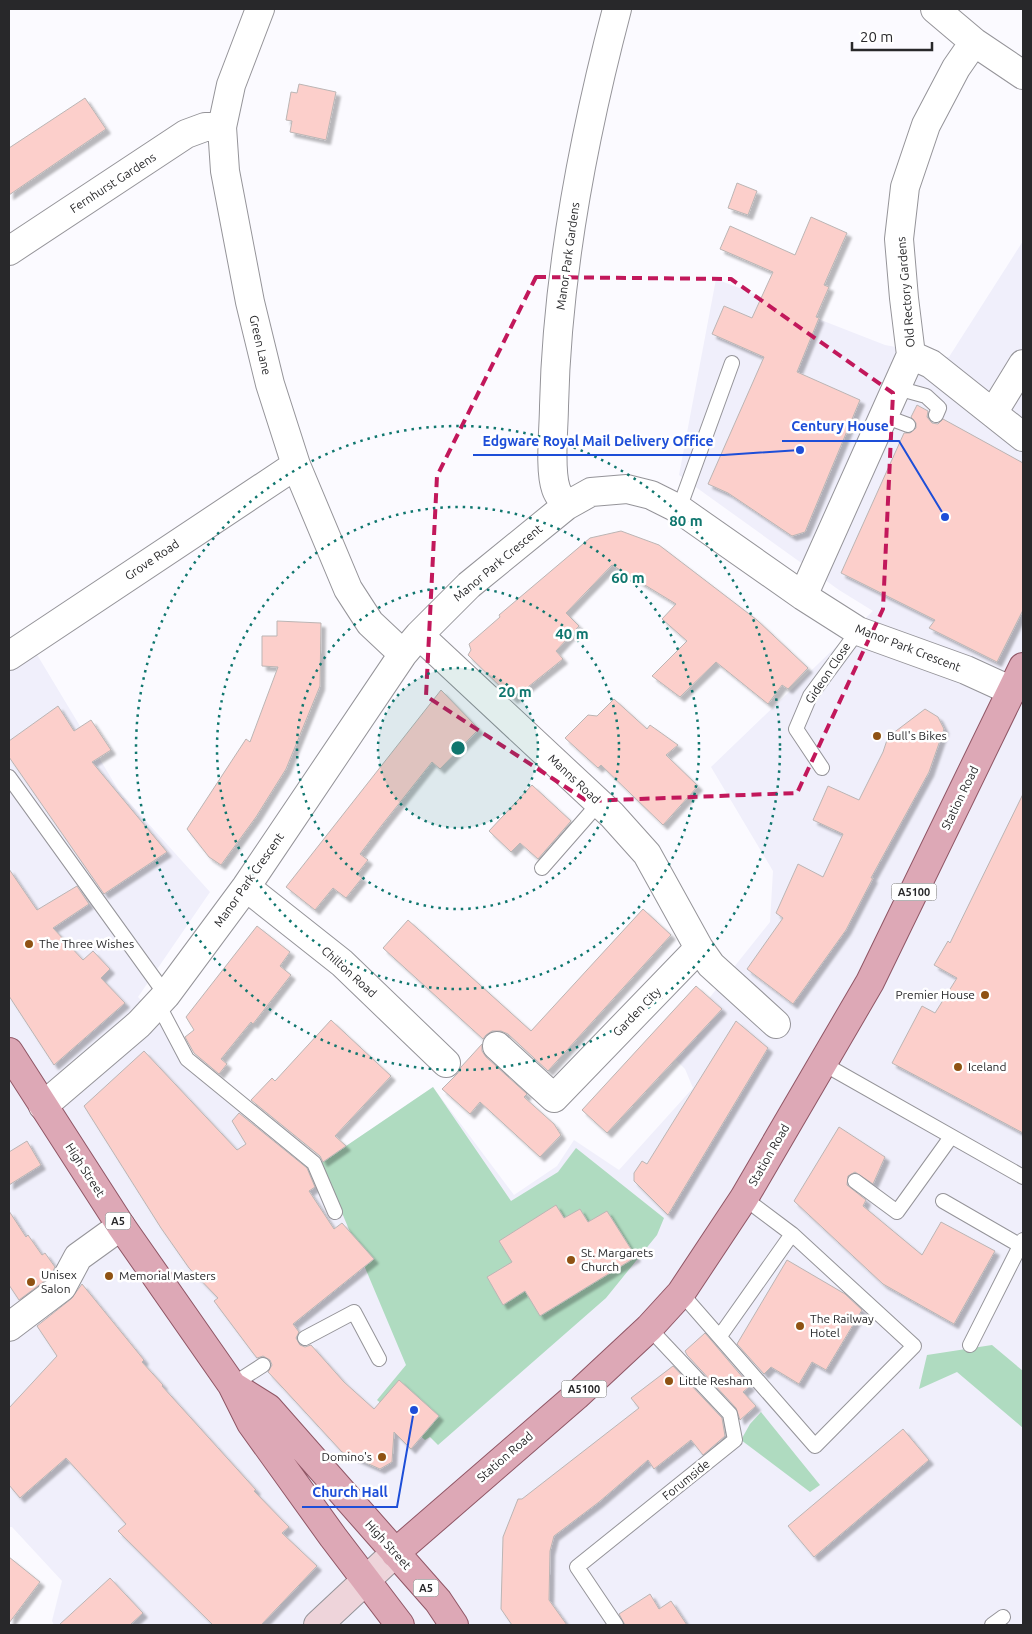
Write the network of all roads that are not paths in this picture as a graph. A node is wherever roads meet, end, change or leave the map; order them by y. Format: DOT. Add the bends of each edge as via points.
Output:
graph roads {
  1 [pos="260,9"];
  2 [pos="617,9"];
  3 [pos="935,9"];
  4 [pos="974,42"];
  5 [pos="1023,74"];
  6 [pos="222,127"];
  7 [pos="9,252"];
  8 [pos="911,355"];
  9 [pos="732,363"];
  10 [pos="1023,364"];
  11 [pos="897,388"];
  12 [pos="993,413"];
  13 [pos="936,415"];
  14 [pos="1023,437"];
  15 [pos="296,464"];
  16 [pos="566,506"];
  17 [pos="680,509"];
  18 [pos="803,596"];
  19 [pos="858,631"];
  20 [pos="411,644"];
  21 [pos="9,656"];
  22 [pos="1023,667"];
  23 [pos="1018,695"];
  24 [pos="822,768"];
  25 [pos="9,777"];
  26 [pos="599,802"];
  27 [pos="542,868"];
  28 [pos="246,887"];
  29 [pos="699,948"];
  30 [pos="162,1000"];
  31 [pos="776,1024"];
  32 [pos="497,1046"];
  33 [pos="9,1052"];
  34 [pos="446,1063"];
  35 [pos="822,1063"];
  36 [pos="43,1106"];
  37 [pos="951,1137"];
  38 [pos="1023,1177"];
  39 [pos="855,1181"];
  40 [pos="744,1198"];
  41 [pos="943,1201"];
  42 [pos="335,1212"];
  43 [pos="121,1226"];
  44 [pos="792,1234"];
  45 [pos="1022,1243"];
  46 [pos="681,1293"];
  47 [pos="9,1327"];
  48 [pos="649,1328"];
  49 [pos="720,1336"];
  50 [pos="305,1338"];
  51 [pos="970,1346"];
  52 [pos="379,1359"];
  53 [pos="263,1365"];
  54 [pos="232,1385"];
  55 [pos="395,1553"];
  56 [pos="366,1580"];
  57 [pos="318,1625"];
  58 [pos="400,1625"];
  59 [pos="454,1625"];
  60 [pos="616,1625"];
  1 -- 6 [label="street, Green Lane" via="231,85"];
  2 -- 16 [label="street, Manor Park Gardens" via="583,159 563,270 555,360 553,459 556,489"];
  3 -- 4 [label="street"];
  4 -- 5 [label="street"];
  4 -- 8 [label="street, Old Rectory Gardens" via="956,68 926,125 905,187 899,239"];
  6 -- 7 [label="street, Fernhurst Gardens" via="205,127 186,134"];
  6 -- 15 [label="street, Green Lane" via="225,171 250,302 270,384"];
  8 -- 11 [label="street, Old Rectory Gardens"];
  8 -- 12 [label="street" via="931,364"];
  9 -- 17 [label="lane"];
  10 -- 12 [label="street"];
  11 -- 13 [label="lane" via="926,396 939,408"];
  11 -- 18 [label="street, Old Rectory Gardens" via="896,420"];
  12 -- 14 [label="street"];
  15 -- 20 [label="street, Green Lane" via="348,589 370,622"];
  15 -- 21 [label="street, Grove Road"];
  16 -- 17 [label="street, Manor Park Crescent" via="591,492 626,489 651,494"];
  16 -- 20 [label="street, Manor Park Crescent" via="469,584"];
  17 -- 18 [label="street, Manor Park Crescent"];
  18 -- 19 [label="street, Manor Park Crescent"];
  19 -- 23 [label="street, Manor Park Crescent" via="966,670"];
  19 -- 24 [label="lane, Gideon Close" via="810,696 796,729"];
  20 -- 26 [label="street, Manns Road"];
  20 -- 28 [label="street, Manor Park Crescent"];
  22 -- 23 [label="main road, Station Road / A5100"];
  23 -- 35 [label="main road, Station Road / A5100" via="870,982"];
  25 -- 30 [label="lane"];
  26 -- 27 [label="lane"];
  26 -- 29 [label="street, Manns Road" via="647,854"];
  28 -- 30 [label="street, Manor Park Crescent"];
  28 -- 34 [label="street, Chilton Road" via="342,963"];
  29 -- 31 [label="street" via="711,965"];
  29 -- 32 [label="street, Garden City" via="554,1098"];
  30 -- 36 [label="street, Manor Park Crescent" via="139,1024"];
  30 -- 42 [label="lane" via="187,1059 314,1163"];
  33 -- 36 [label="main road, High Street / A5"];
  35 -- 37 [label="lane"];
  35 -- 40 [label="main road, Station Road / A5100"];
  36 -- 43 [label="main road, High Street / A5"];
  37 -- 38 [label="lane"];
  37 -- 39 [label="lane" via="897,1212"];
  40 -- 44 [label="lane"];
  40 -- 46 [label="main road, Station Road / A5100"];
  41 -- 45 [label="lane"];
  43 -- 47 [label="street" via="78,1257 62,1287"];
  43 -- 54 [label="main road, High Street / A5"];
  44 -- 49 [label="lane"];
  44 -- 49 [label="lane" via="914,1346 815,1446"];
  45 -- 51 [label="lane"];
  46 -- 48 [label="main road, Station Road / A5100"];
  46 -- 49 [label="lane"];
  48 -- 55 [label="main road, Station Road / A5100"];
  48 -- 60 [label="lane, Forumside" via="730,1414 735,1440 578,1567"];
  50 -- 52 [label="lane" via="354,1312"];
  53 -- 54 [label="lane"];
  54 -- 55 [label="main road, High Street / A5" via="268,1408"];
  54 -- 56 [label="main road, High Street / A5" via="251,1423"];
  55 -- 56 [label="main road"];
  55 -- 59 [label="main road, High Street / A5" via="438,1601"];
  56 -- 57 [label="main road"];
  56 -- 58 [label="main road, High Street / A5"];
}
